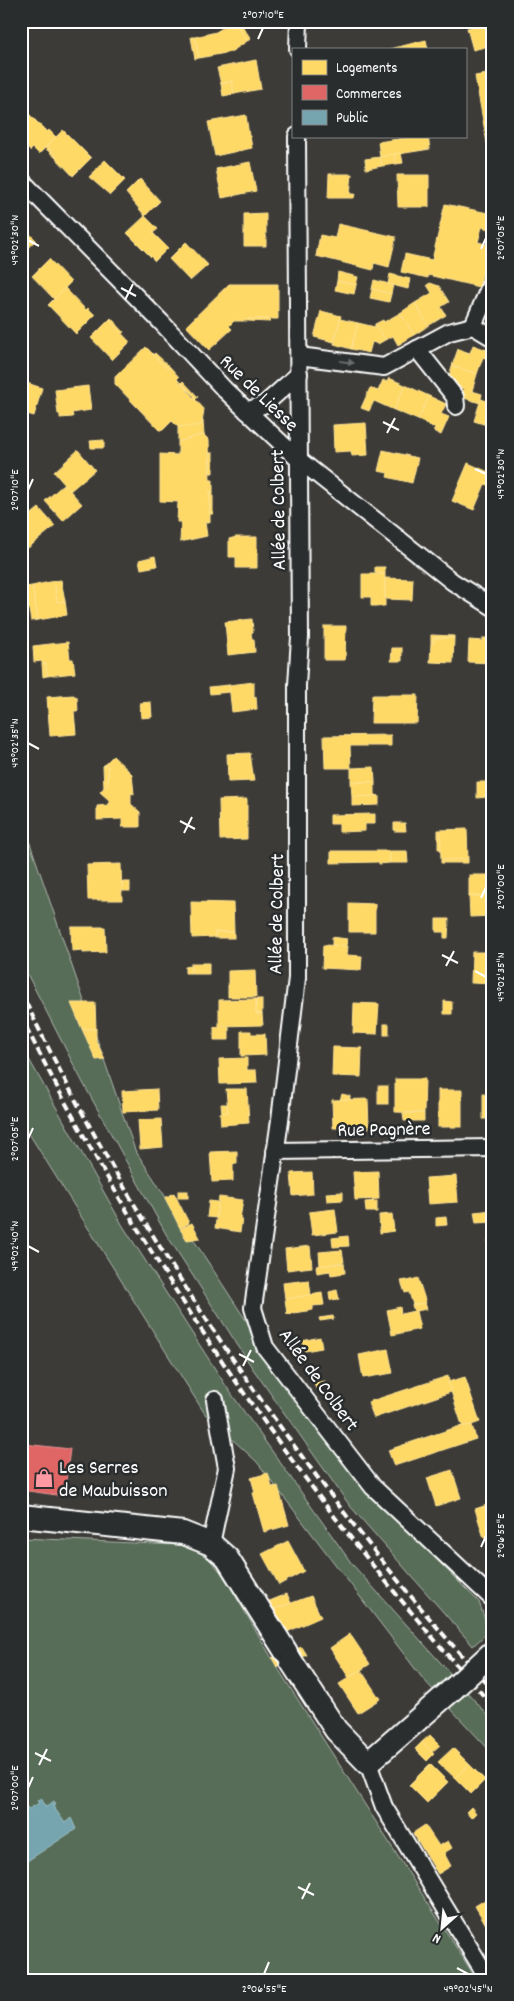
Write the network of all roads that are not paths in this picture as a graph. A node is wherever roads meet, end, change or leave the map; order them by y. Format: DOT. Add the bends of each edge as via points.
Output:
graph roads {
  1 [pos="299,21"];
  2 [pos="298,48"];
  3 [pos="297,138"];
  4 [pos="21,180"];
  5 [pos="493,279"];
  6 [pos="473,326"];
  7 [pos="493,338"];
  8 [pos="418,349"];
  9 [pos="299,356"];
  10 [pos="299,374"];
  11 [pos="456,406"];
  12 [pos="247,411"];
  13 [pos="298,459"];
  14 [pos="493,607"];
  15 [pos="493,1148"];
  16 [pos="275,1152"];
  17 [pos="215,1400"];
  18 [pos="21,1516"];
  19 [pos="211,1544"];
  20 [pos="493,1599"];
  21 [pos="493,1652"];
  22 [pos="368,1763"];
  23 [pos="488,1980"];
  1 -- 2 [label="street"];
  3 -- 9 [label="street, Allée de Colbert"];
  4 -- 12 [label="street, Rue de Liesse"];
  5 -- 6 [label="street"];
  6 -- 7 [label="street"];
  6 -- 8 [label="street" via="449,332"];
  9 -- 8 [label="street, one-way" via="384,367"];
  8 -- 11 [label="street" via="455,397"];
  9 -- 10 [label="street, Allée de Colbert"];
  10 -- 12 [label="street" via="270,400"];
  10 -- 13 [label="street, Allée de Colbert"];
  12 -- 13 [label="street, Rue de Liesse"];
  13 -- 14 [label="street, Rue de Liesse" via="452,582"];
  13 -- 16 [label="street, Allée de Colbert" via="297,978"];
  15 -- 16 [label="street, Rue Pagnère"];
  16 -- 20 [label="street, Allée de Colbert" via="254,1308 265,1347 373,1488"];
  17 -- 19 [label="street" via="227,1468"];
  18 -- 19 [label="street" via="183,1533"];
  19 -- 22 [label="street" via="227,1558 336,1730"];
  21 -- 22 [label="street, bridge"];
  22 -- 23 [label="street" via="384,1807"];
}
